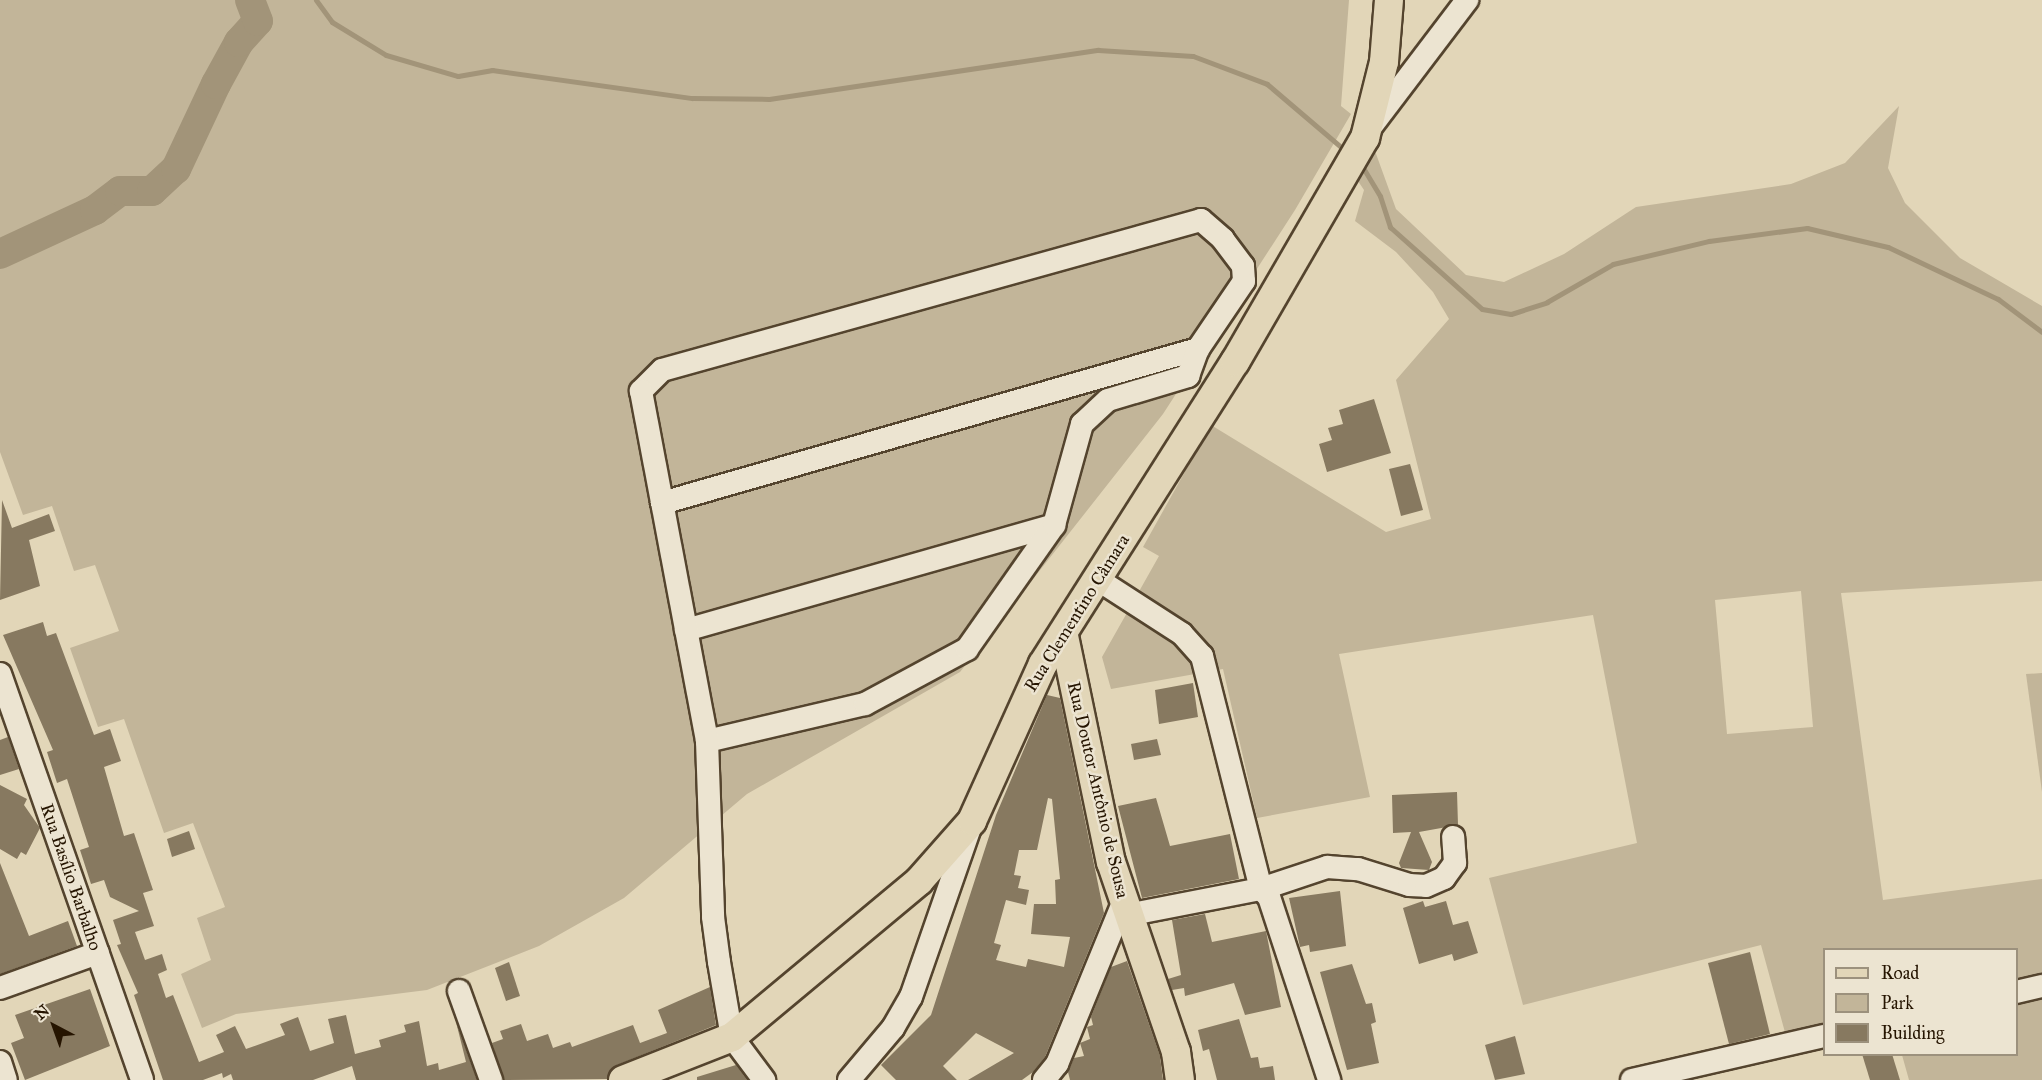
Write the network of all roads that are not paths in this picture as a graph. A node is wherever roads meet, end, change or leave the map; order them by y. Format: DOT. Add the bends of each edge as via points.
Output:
graph roads {
  1 [pos="1389,0"];
  2 [pos="1467,0"];
  3 [pos="1366,134"];
  4 [pos="1198,349"];
  5 [pos="662,503"];
  6 [pos="1054,525"];
  7 [pos="1097,579"];
  8 [pos="686,630"];
  9 [pos="1064,636"];
  10 [pos="0,674"];
  11 [pos="707,741"];
  12 [pos="972,821"];
  13 [pos="1452,837"];
  14 [pos="1261,890"];
  15 [pos="1125,909"];
  16 [pos="98,953"];
  17 [pos="2041,987"];
  18 [pos="0,988"];
  19 [pos="459,991"];
  20 [pos="2018,992"];
  21 [pos="732,1036"];
  22 [pos="1823,1036"];
  23 [pos="0,1062"];
  24 [pos="6,1080"];
  25 [pos="142,1080"];
  26 [pos="491,1080"];
  27 [pos="623,1080"];
  28 [pos="764,1080"];
  29 [pos="849,1080"];
  30 [pos="1044,1080"];
  31 [pos="1180,1080"];
  32 [pos="1329,1080"];
  33 [pos="1632,1080"];
  1 -- 3 [label="main road, Rua Clementino Câmara" via="1384,62"];
  2 -- 3 [label="street"];
  3 -- 7 [label="main road, Rua Clementino Câmara" via="1236,362"];
  4 -- 5 [label="street"];
  4 -- 5 [label="street" via="1244,281 1243,267 1223,239 1201,220 662,370 641,391"];
  4 -- 6 [label="street" via="1188,376 1108,400 1082,424"];
  5 -- 8 [label="street"];
  6 -- 8 [label="street"];
  6 -- 11 [label="street" via="967,649 865,704"];
  7 -- 9 [label="main road, Rua Clementino Câmara"];
  7 -- 14 [label="street" via="1182,634 1202,656"];
  8 -- 11 [label="street"];
  9 -- 12 [label="main road, Rua Clementino Câmara" via="1023,701"];
  9 -- 15 [label="main road, Rua Doutor Antônio de Sousa"];
  10 -- 16 [label="street, Rua Basílio Barbalho"];
  11 -- 21 [label="street" via="714,928"];
  12 -- 21 [label="main road, Rua Clementino Câmara" via="919,881"];
  12 -- 29 [label="street" via="911,997 893,1028"];
  13 -- 14 [label="street" via="1455,864 1444,878 1426,886 1409,885 1358,868 1327,867"];
  14 -- 15 [label="street"];
  14 -- 32 [label="street" via="1269,897"];
  15 -- 30 [label="street" via="1057,1064"];
  15 -- 31 [label="main road, Rua Doutor Antônio de Sousa" via="1176,1052"];
  16 -- 18 [label="street"];
  16 -- 25 [label="street, Rua Basílio Barbalho"];
  17 -- 20 [label="street"];
  19 -- 26 [label="street"];
  21 -- 27 [label="main road, Rua Clementino Câmara"];
  21 -- 28 [label="street"];
  22 -- 33 [label="street"];
  23 -- 24 [label="street"];
}
